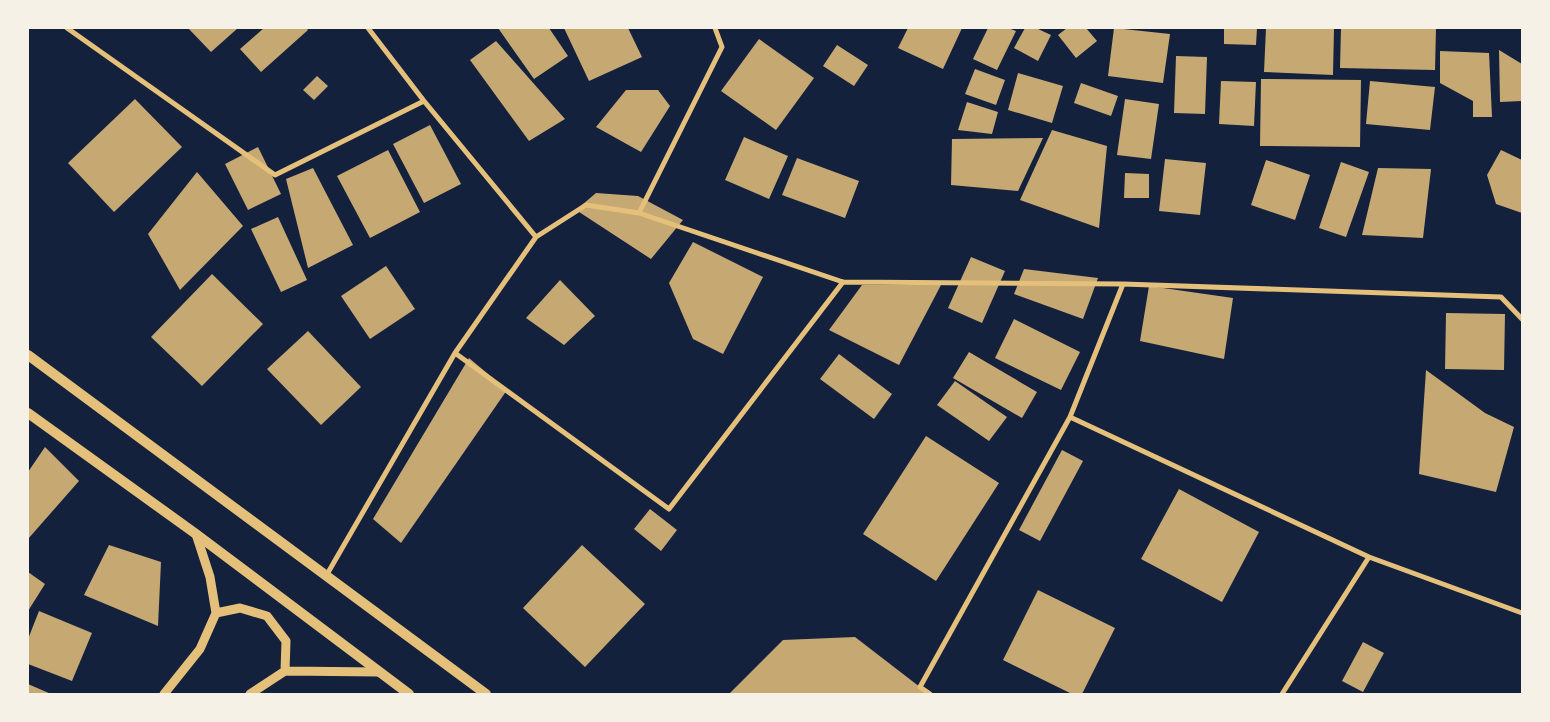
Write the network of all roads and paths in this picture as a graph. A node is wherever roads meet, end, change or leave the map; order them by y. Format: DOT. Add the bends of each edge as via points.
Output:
graph roads {
  1 [pos="67,28"];
  2 [pos="368,28"];
  3 [pos="715,28"];
  4 [pos="424,101"];
  5 [pos="639,213"];
  6 [pos="536,237"];
  7 [pos="842,282"];
  8 [pos="1123,284"];
  9 [pos="1522,319"];
  10 [pos="455,354"];
  11 [pos="28,355"];
  12 [pos="28,413"];
  13 [pos="1070,417"];
  14 [pos="196,534"];
  15 [pos="1369,557"];
  16 [pos="326,576"];
  17 [pos="1522,613"];
  18 [pos="216,614"];
  19 [pos="286,671"];
  20 [pos="379,672"];
  21 [pos="164,694"];
  22 [pos="250,694"];
  23 [pos="409,694"];
  24 [pos="486,694"];
  25 [pos="930,694"];
  26 [pos="1282,694"];
  1 -- 4 [label="street" via="275,175"];
  2 -- 4 [label="street"];
  3 -- 5 [label="street" via="722,47"];
  4 -- 6 [label="street"];
  5 -- 6 [label="street" via="586,205"];
  5 -- 7 [label="street"];
  6 -- 10 [label="street"];
  7 -- 8 [label="street"];
  7 -- 10 [label="street" via="669,509"];
  8 -- 9 [label="street" via="1501,296"];
  8 -- 13 [label="street"];
  10 -- 16 [label="street"];
  11 -- 16 [label="main road"];
  12 -- 14 [label="main road"];
  13 -- 15 [label="street"];
  13 -- 25 [label="street" via="920,687"];
  14 -- 18 [label="street" via="210,576"];
  14 -- 20 [label="main road"];
  15 -- 17 [label="street"];
  15 -- 26 [label="street"];
  16 -- 24 [label="main road"];
  18 -- 19 [label="street" via="240,608 267,616 286,641"];
  18 -- 21 [label="street" via="200,649"];
  19 -- 20 [label="street"];
  19 -- 22 [label="street"];
  20 -- 23 [label="main road"];
}
